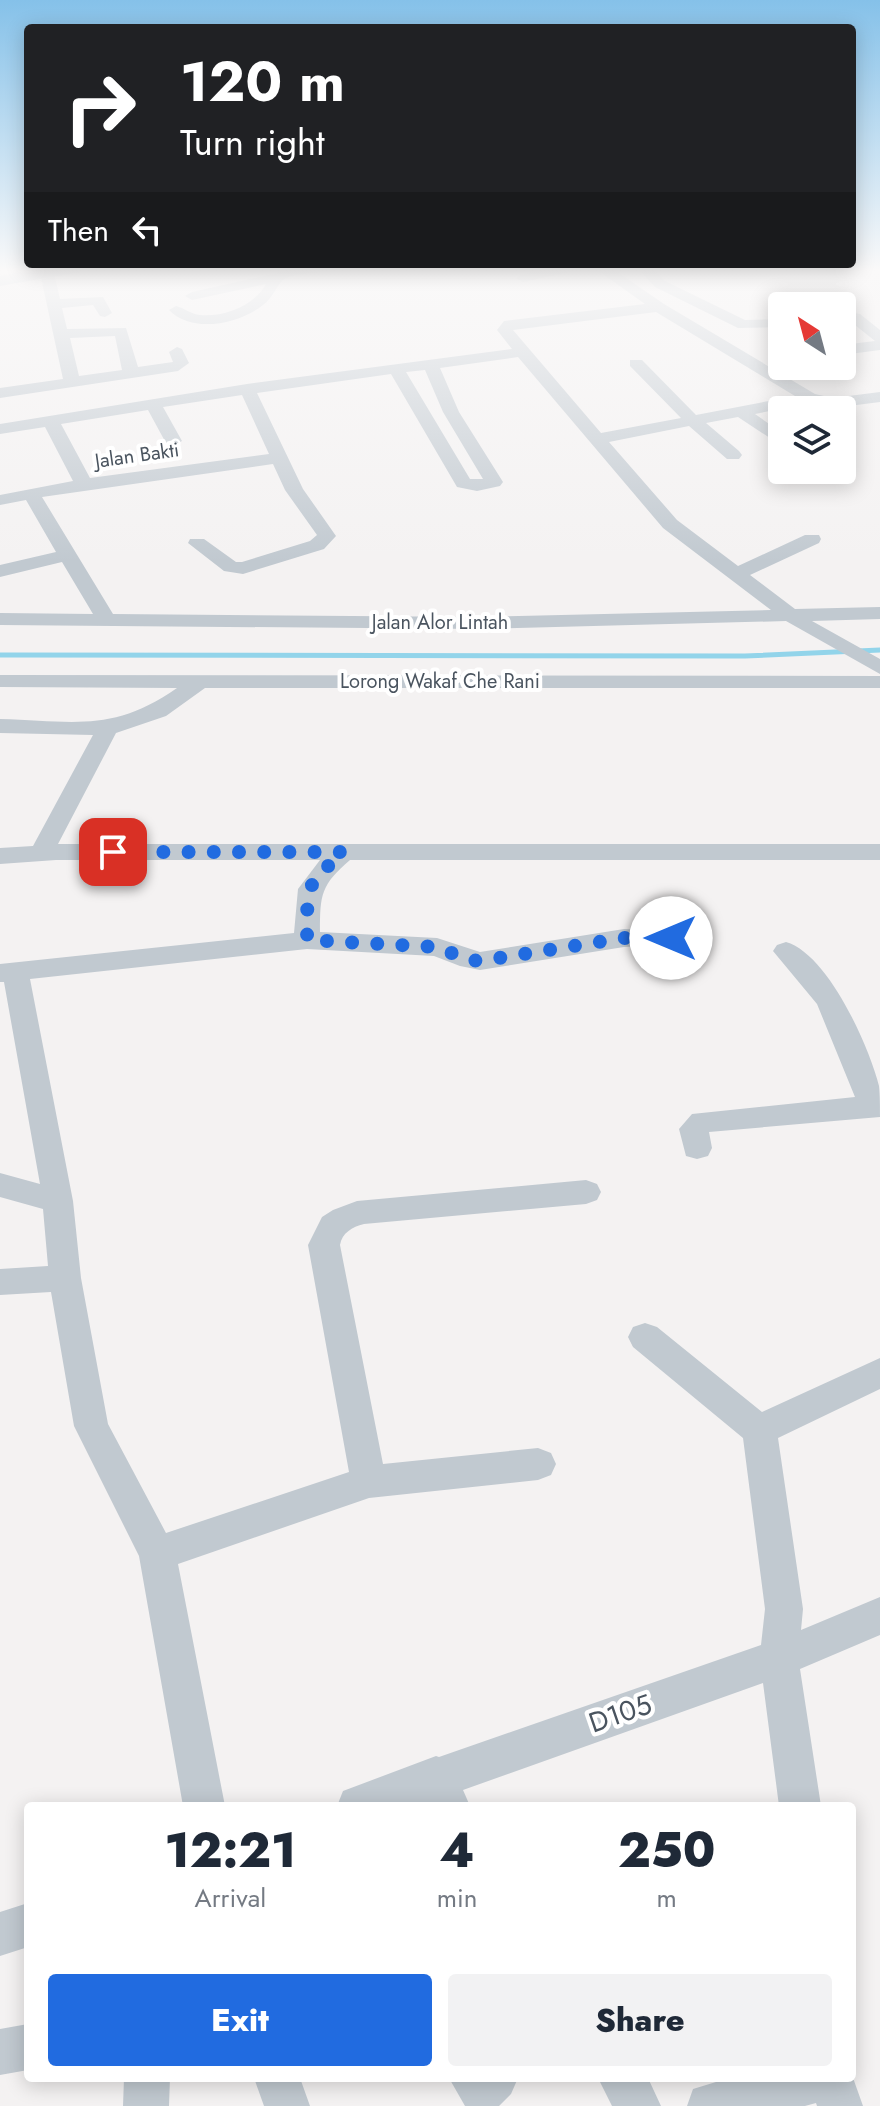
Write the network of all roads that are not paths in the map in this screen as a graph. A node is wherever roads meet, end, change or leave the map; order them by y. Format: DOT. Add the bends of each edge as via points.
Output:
graph roads {
  1 [pos="69,365"];
  2 [pos="129,365"];
  3 [pos="179,365"];
  4 [pos="421,365"];
  5 [pos="431,365"];
  6 [pos="534,365"];
  7 [pos="638,365"];
  8 [pos="756,365"];
  9 [pos="396,369"];
  10 [pos="131,373"];
  11 [pos="72,382"];
  12 [pos="247,389"];
  13 [pos="0,393"];
  14 [pos="807,396"];
  15 [pos="880,397"];
  16 [pos="415,399"];
  17 [pos="446,399"];
  18 [pos="856,400"];
  19 [pos="153,404"];
  20 [pos="768,407"];
  21 [pos="742,412"];
  22 [pos="50,420"];
  23 [pos="694,422"];
  24 [pos="2,424"];
  25 [pos="768,431"];
  26 [pos="598,439"];
  27 [pos="173,441"];
  28 [pos="733,455"];
  29 [pos="280,458"];
  30 [pos="84,484"];
  31 [pos="31,494"];
  32 [pos="0,500"];
  33 [pos="812,539"];
  34 [pos="197,543"];
  35 [pos="67,555"];
  36 [pos="0,571"];
  37 [pos="737,574"];
  38 [pos="880,613"];
  39 [pos="795,618"];
  40 [pos="0,619"];
  41 [pos="107,620"];
  42 [pos="880,668"];
  43 [pos="0,681"];
  44 [pos="200,681"];
  45 [pos="880,682"];
  46 [pos="0,726"];
  47 [pos="107,729"];
  48 [pos="42,852"];
  49 [pos="344,852"];
  50 [pos="880,852"];
  51 [pos="0,856"];
  52 [pos="671,938"];
  53 [pos="307,940"];
  54 [pos="786,951"];
  55 [pos="7,972"];
  56 [pos="876,1106"];
  57 [pos="697,1148"];
  58 [pos="0,1185"];
  59 [pos="586,1192"];
  60 [pos="58,1201"];
  61 [pos="65,1278"];
  62 [pos="0,1282"];
  63 [pos="645,1337"];
  64 [pos="880,1373"];
  65 [pos="759,1430"];
  66 [pos="538,1464"];
  67 [pos="369,1482"];
  68 [pos="157,1553"];
  69 [pos="880,1616"];
  70 [pos="779,1658"];
  71 [pos="442,1791"];
  72 [pos="203,1802"];
  73 [pos="380,1802"];
  74 [pos="799,1802"];
  75 [pos="24,1926"];
  76 [pos="0,1934"];
  77 [pos="24,2048"];
  78 [pos="0,2052"];
  79 [pos="147,2082"];
  80 [pos="278,2082"];
  81 [pos="623,2082"];
  82 [pos="810,2082"];
  83 [pos="829,2082"];
  84 [pos="146,2106"];
  85 [pos="287,2106"];
  86 [pos="638,2106"];
  87 [pos="710,2106"];
  88 [pos="840,2106"];
  1 -- 11 [label="street"];
  2 -- 10 [label="street"];
  3 -- 10 [label="street"];
  4 -- 9 [label="street"];
  5 -- 17 [label="street"];
  6 -- 26 [label="street"];
  7 -- 23 [label="street"];
  8 -- 14 [label="street"];
  9 -- 12 [label="street"];
  9 -- 16 [label="street"];
  10 -- 11 [label="street"];
  11 -- 13 [label="street"];
  12 -- 19 [label="street"];
  12 -- 29 [label="street"];
  15 -- 18 [label="street"];
  16 -- 17 [label="street"];
  16 -- 17 [label="street" via="463,483 494,482"];
  19 -- 22 [label="street"];
  19 -- 27 [label="street"];
  20 -- 21 [label="street"];
  21 -- 23 [label="street"];
  21 -- 25 [label="street"];
  22 -- 24 [label="street"];
  22 -- 30 [label="street"];
  23 -- 26 [label="street"];
  23 -- 28 [label="street"];
  26 -- 37 [label="street" via="670,524"];
  29 -- 30 [label="street, Jalan Bakti"];
  29 -- 34 [label="street" via="294,490 326,532 324,541 243,568 231,567"];
  30 -- 31 [label="street, Jalan Bakti"];
  31 -- 32 [label="street, Jalan Bakti"];
  31 -- 35 [label="street"];
  33 -- 37 [label="street"];
  35 -- 36 [label="street"];
  35 -- 41 [label="street"];
  37 -- 39 [label="street"];
  38 -- 39 [label="street, Jalan Alor Lintah"];
  39 -- 41 [label="street, Jalan Alor Lintah" via="481,623"];
  39 -- 42 [label="street"];
  40 -- 41 [label="street, Jalan Alor Lintah"];
  43 -- 44 [label="street, Lorong Wakaf Che Rani"];
  44 -- 45 [label="street, Lorong Wakaf Che Rani"];
  44 -- 47 [label="street" via="158,711"];
  46 -- 47 [label="street"];
  47 -- 48 [label="street"];
  48 -- 49 [label="street"];
  48 -- 51 [label="street"];
  49 -- 50 [label="street"];
  49 -- 53 [label="street" via="308,889"];
  52 -- 53 [label="street" via="624,938 480,961 437,947"];
  53 -- 55 [label="street"];
  54 -- 56 [label="street" via="805,966 839,1020"];
  55 -- 60 [label="street"];
  56 -- 57 [label="street" via="702,1122 694,1129"];
  58 -- 60 [label="street"];
  59 -- 67 [label="street" via="364,1212 333,1225 324,1245"];
  60 -- 61 [label="street"];
  61 -- 62 [label="street"];
  61 -- 68 [label="street" via="91,1426"];
  63 -- 65 [label="street"];
  64 -- 65 [label="street"];
  65 -- 70 [label="street" via="784,1609"];
  66 -- 67 [label="street"];
  67 -- 68 [label="street"];
  68 -- 72 [label="street"];
  69 -- 70 [label="street, D105"];
  70 -- 71 [label="street, D105"];
  70 -- 74 [label="street"];
  71 -- 73 [label="street, D105"];
  75 -- 76 [label="street"];
  77 -- 78 [label="street"];
  79 -- 84 [label="street"];
  80 -- 85 [label="street"];
  81 -- 86 [label="street"];
  82 -- 87 [label="street"];
  83 -- 88 [label="street"];
}
